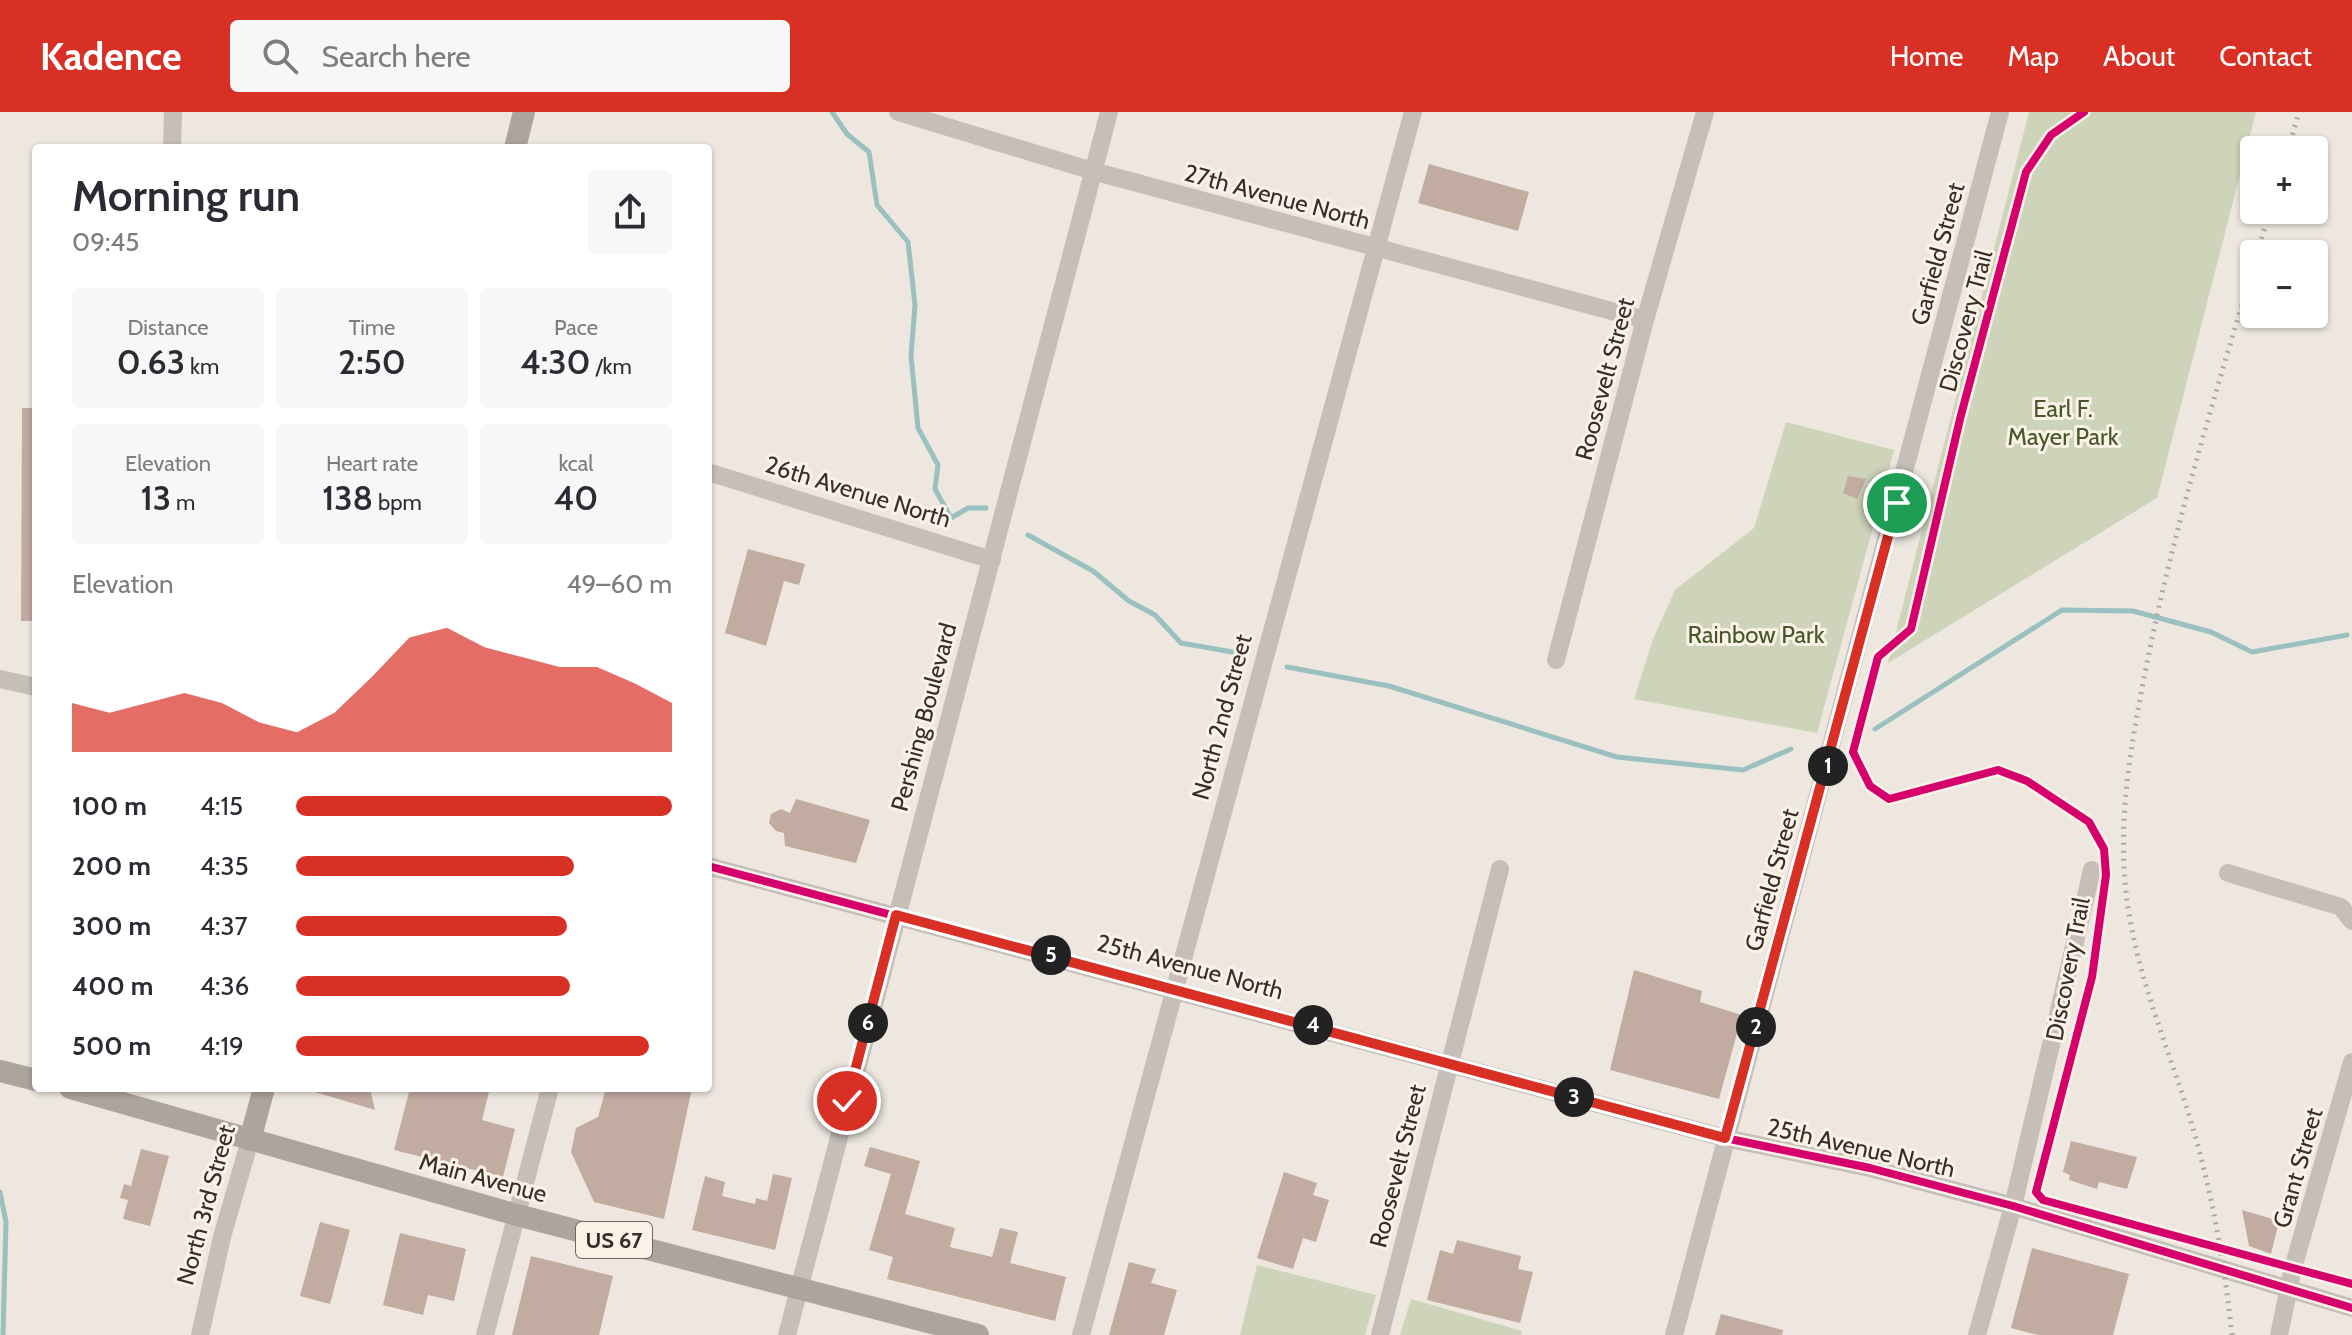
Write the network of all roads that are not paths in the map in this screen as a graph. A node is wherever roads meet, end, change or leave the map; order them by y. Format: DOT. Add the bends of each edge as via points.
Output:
graph roads {
  1 [pos="173,112"];
  2 [pos="524,112"];
  3 [pos="898,112"];
  4 [pos="1109,112"];
  5 [pos="1413,112"];
  6 [pos="1705,112"];
  7 [pos="2000,112"];
  8 [pos="172,144"];
  9 [pos="516,144"];
  10 [pos="1093,171"];
  11 [pos="1376,249"];
  12 [pos="1645,320"];
  13 [pos="712,473"];
  14 [pos="992,560"];
  15 [pos="1556,660"];
  16 [pos="0,679"];
  17 [pos="32,686"];
  18 [pos="712,867"];
  19 [pos="1500,869"];
  20 [pos="2092,870"];
  21 [pos="2228,873"];
  22 [pos="896,915"];
  23 [pos="2352,921"];
  24 [pos="1174,988"];
  25 [pos="2352,1062"];
  26 [pos="1449,1063"];
  27 [pos="0,1071"];
  28 [pos="32,1079"];
  29 [pos="84,1092"];
  30 [pos="263,1092"];
  31 [pos="549,1092"];
  32 [pos="1725,1138"];
  33 [pos="250,1140"];
  34 [pos="2013,1206"];
  35 [pos="517,1215"];
  36 [pos="798,1286"];
  37 [pos="2288,1291"];
  38 [pos="2352,1308"];
  39 [pos="200,1335"];
  40 [pos="485,1335"];
  41 [pos="787,1335"];
  42 [pos="978,1335"];
  43 [pos="1081,1335"];
  44 [pos="1380,1335"];
  45 [pos="1674,1335"];
  46 [pos="1977,1335"];
  47 [pos="2279,1335"];
  1 -- 8 [label="street"];
  2 -- 9 [label="main road"];
  3 -- 10 [label="street, 27th Avenue North"];
  4 -- 10 [label="street, Pershing Boulevard"];
  5 -- 11 [label="street, North 2nd Street"];
  6 -- 12 [label="street, Roosevelt Street"];
  7 -- 32 [label="street, Garfield Street"];
  10 -- 11 [label="street, 27th Avenue North"];
  10 -- 14 [label="street, Pershing Boulevard"];
  11 -- 12 [label="street, 27th Avenue North"];
  11 -- 24 [label="street, North 2nd Street"];
  12 -- 15 [label="street, Roosevelt Street"];
  13 -- 14 [label="street, 26th Avenue North"];
  14 -- 22 [label="street, Pershing Boulevard"];
  16 -- 17 [label="street"];
  18 -- 22 [label="street, 25th Avenue North"];
  19 -- 26 [label="street, Roosevelt Street"];
  20 -- 34 [label="street"];
  21 -- 23 [label="street" via="2341,907"];
  22 -- 24 [label="street, 25th Avenue North"];
  22 -- 36 [label="street, Pershing Boulevard"];
  24 -- 26 [label="street, 25th Avenue North"];
  24 -- 43 [label="street, North 2nd Street"];
  25 -- 37 [label="street, Grant Street"];
  26 -- 32 [label="street, 25th Avenue North"];
  26 -- 44 [label="street, Roosevelt Street"];
  27 -- 28 [label="main road"];
  29 -- 33 [label="main road, Main Avenue"];
  30 -- 33 [label="main road, North 3rd Street"];
  31 -- 35 [label="street"];
  32 -- 34 [label="street, 25th Avenue North" via="1870,1168"];
  32 -- 45 [label="street, Garfield Street"];
  33 -- 35 [label="main road, Main Avenue / US 67"];
  33 -- 39 [label="street, North 3rd Street"];
  34 -- 37 [label="street, 25th Avenue North"];
  34 -- 46 [label="street"];
  35 -- 36 [label="main road, Main Avenue / US 67"];
  35 -- 40 [label="street"];
  36 -- 41 [label="street, Pershing Boulevard"];
  36 -- 42 [label="main road, Main Avenue / US 67"];
  37 -- 38 [label="street, 25th Avenue North"];
  37 -- 47 [label="street, Grant Street"];
}
